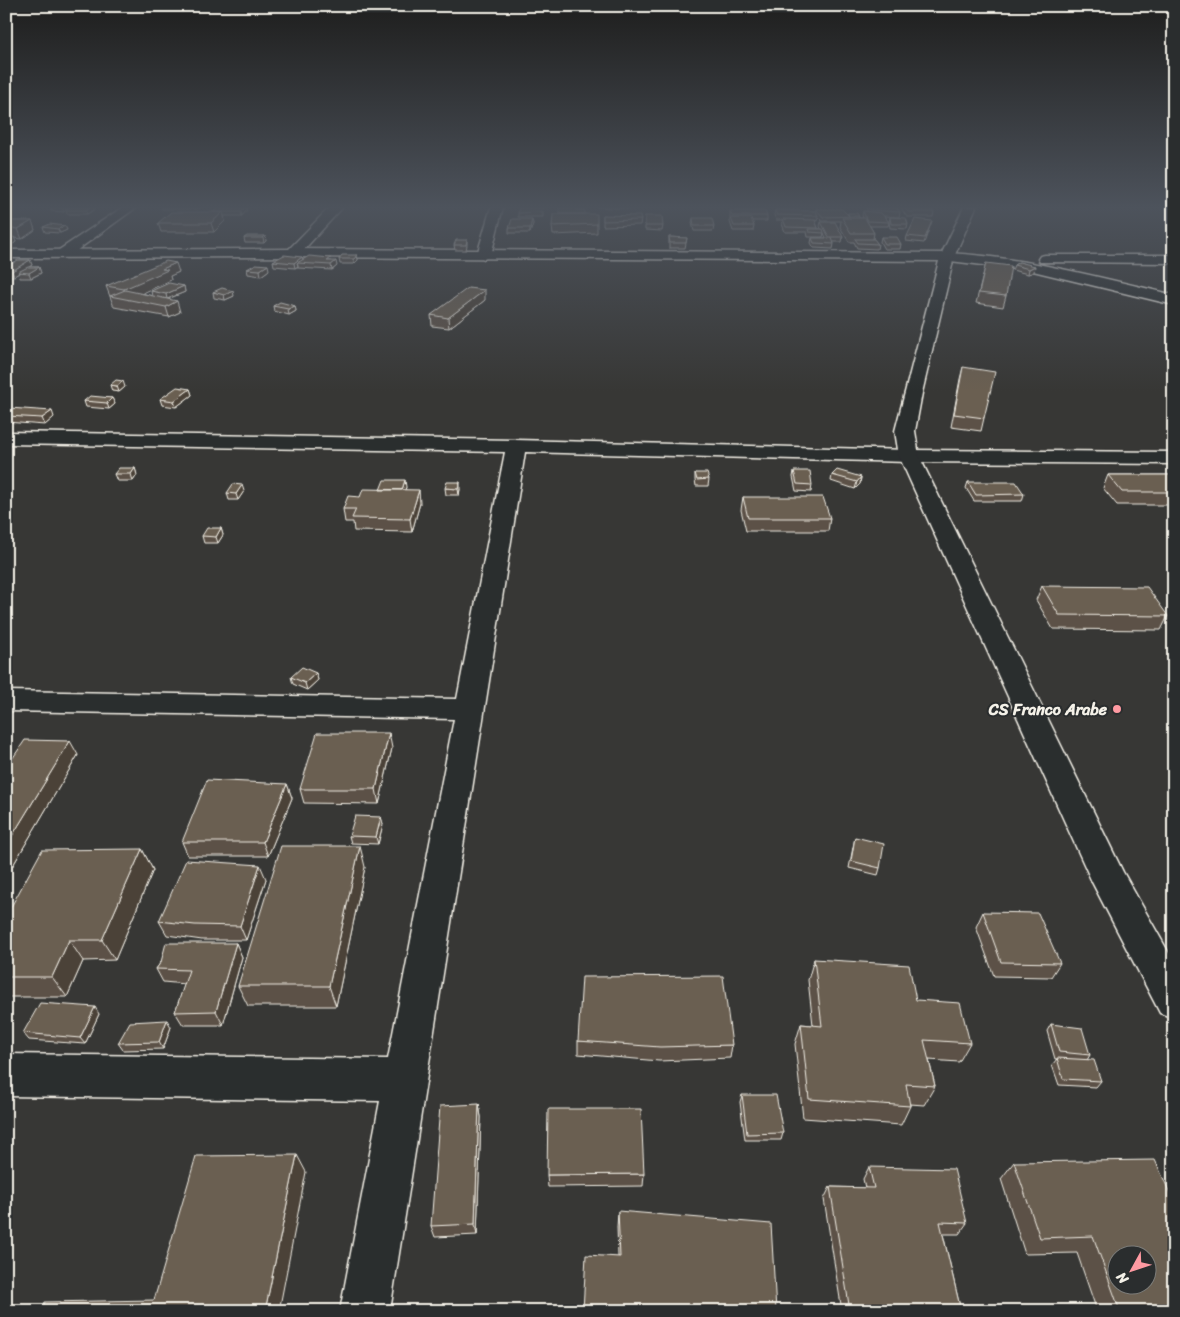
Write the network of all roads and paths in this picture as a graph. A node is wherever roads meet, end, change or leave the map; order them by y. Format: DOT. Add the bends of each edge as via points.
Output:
graph roads {
  1 [pos="945,268"];
  2 [pos="1044,268"];
  3 [pos="1174,300"];
  4 [pos="6,438"];
  5 [pos="516,446"];
  6 [pos="909,456"];
  7 [pos="1174,458"];
  8 [pos="6,702"];
  9 [pos="470,709"];
  10 [pos="1174,1000"];
  11 [pos="6,1075"];
  12 [pos="405,1080"];
  13 [pos="365,1311"];
  1 -- 6 [label="street" via="905,431"];
  2 -- 3 [label="street"];
  4 -- 5 [label="street"];
  5 -- 6 [label="street"];
  5 -- 9 [label="street"];
  6 -- 7 [label="street"];
  6 -- 10 [label="street" via="1110,882"];
  8 -- 9 [label="street"];
  9 -- 12 [label="street"];
  11 -- 12 [label="street"];
  12 -- 13 [label="street"];
}
